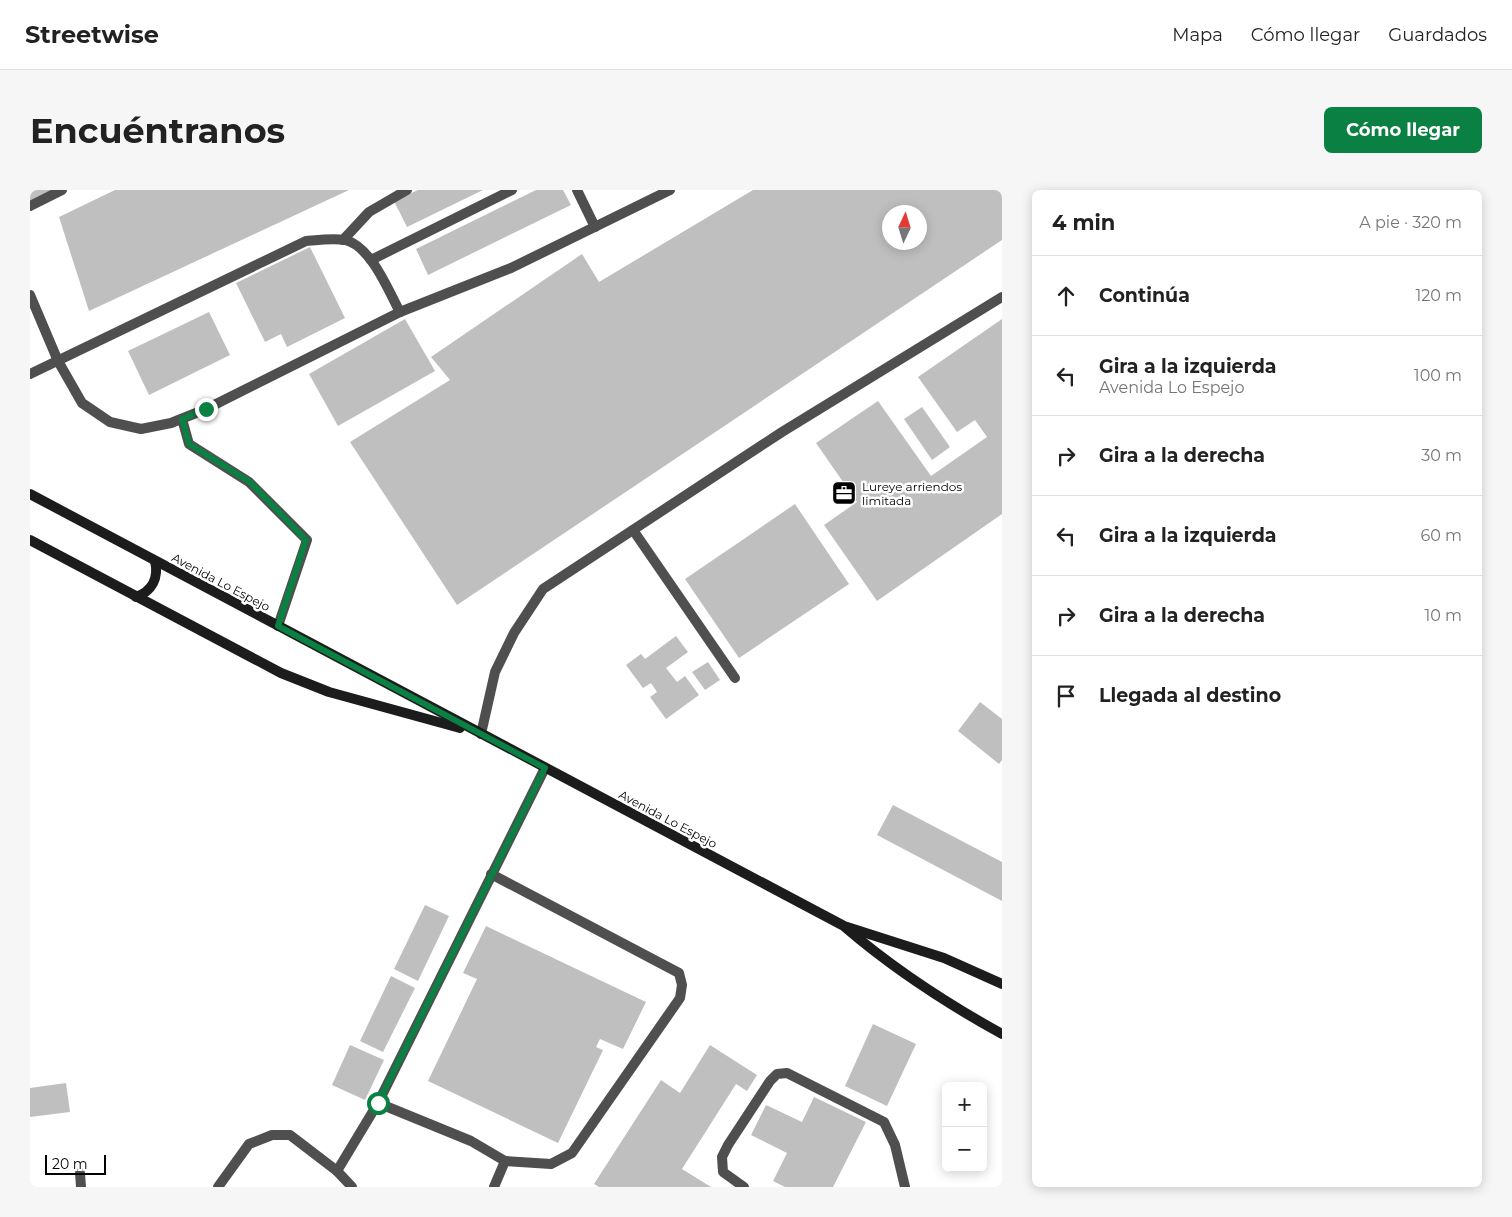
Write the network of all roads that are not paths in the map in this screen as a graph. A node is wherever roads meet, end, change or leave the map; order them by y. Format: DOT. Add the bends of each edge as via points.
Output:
graph roads {
  1 [pos="62,190"];
  2 [pos="406,190"];
  3 [pos="512,190"];
  4 [pos="577,190"];
  5 [pos="670,190"];
  6 [pos="30,206"];
  7 [pos="595,227"];
  8 [pos="343,240"];
  9 [pos="371,260"];
  10 [pos="30,295"];
  11 [pos="1002,298"];
  12 [pos="400,312"];
  13 [pos="58,361"];
  14 [pos="30,374"];
  15 [pos="182,419"];
  16 [pos="30,494"];
  17 [pos="633,530"];
  18 [pos="30,540"];
  19 [pos="155,561"];
  20 [pos="136,597"];
  21 [pos="278,626"];
  22 [pos="735,678"];
  23 [pos="481,734"];
  24 [pos="545,768"];
  25 [pos="491,874"];
  26 [pos="844,926"];
  27 [pos="1002,984"];
  28 [pos="1002,1034"];
  29 [pos="378,1103"];
  30 [pos="505,1161"];
  31 [pos="338,1171"];
  32 [pos="80,1173"];
  33 [pos="906,1186"];
  34 [pos="81,1187"];
  35 [pos="218,1187"];
  36 [pos="352,1187"];
  37 [pos="494,1187"];
  38 [pos="744,1187"];
  1 -- 6 [label="lane"];
  2 -- 8 [label="lane" via="369,212"];
  3 -- 9 [label="lane"];
  4 -- 7 [label="lane"];
  5 -- 7 [label="lane"];
  7 -- 12 [label="lane" via="511,268"];
  8 -- 9 [label="lane" via="355,243"];
  8 -- 13 [label="lane" via="306,240"];
  9 -- 12 [label="lane"];
  10 -- 13 [label="lane"];
  11 -- 17 [label="lane" via="782,432"];
  12 -- 15 [label="lane"];
  13 -- 14 [label="lane"];
  13 -- 15 [label="lane" via="82,402 110,422 141,429"];
  15 -- 21 [label="lane" via="189,444 250,482 306,540"];
  16 -- 19 [label="main road, Avenida Lo Espejo"];
  17 -- 22 [label="lane"];
  17 -- 23 [label="lane" via="543,590 514,633 498,665"];
  18 -- 20 [label="main road, Avenida Lo Espejo"];
  19 -- 20 [label="main road" via="154,583 150,590"];
  19 -- 21 [label="main road, Avenida Lo Espejo"];
  20 -- 23 [label="main road, Avenida Lo Espejo" via="265,666 305,683"];
  21 -- 23 [label="main road, Avenida Lo Espejo"];
  23 -- 24 [label="main road, Avenida Lo Espejo"];
  24 -- 25 [label="lane"];
  24 -- 26 [label="main road, Avenida Lo Espejo"];
  25 -- 29 [label="lane"];
  25 -- 30 [label="lane" via="679,973 682,985 680,998 572,1153 551,1164"];
  26 -- 27 [label="main road, Avenida Lo Espejo" via="944,958"];
  26 -- 28 [label="main road, Avenida Lo Espejo" via="917,984"];
  29 -- 30 [label="lane" via="471,1141"];
  29 -- 31 [label="lane"];
  30 -- 37 [label="lane"];
  31 -- 35 [label="lane" via="290,1135 272,1135 249,1144"];
  31 -- 36 [label="lane"];
  32 -- 34 [label="lane"];
  33 -- 38 [label="lane" via="895,1144 884,1122 787,1073 778,1074 770,1080 722,1157 723,1172"];
}
